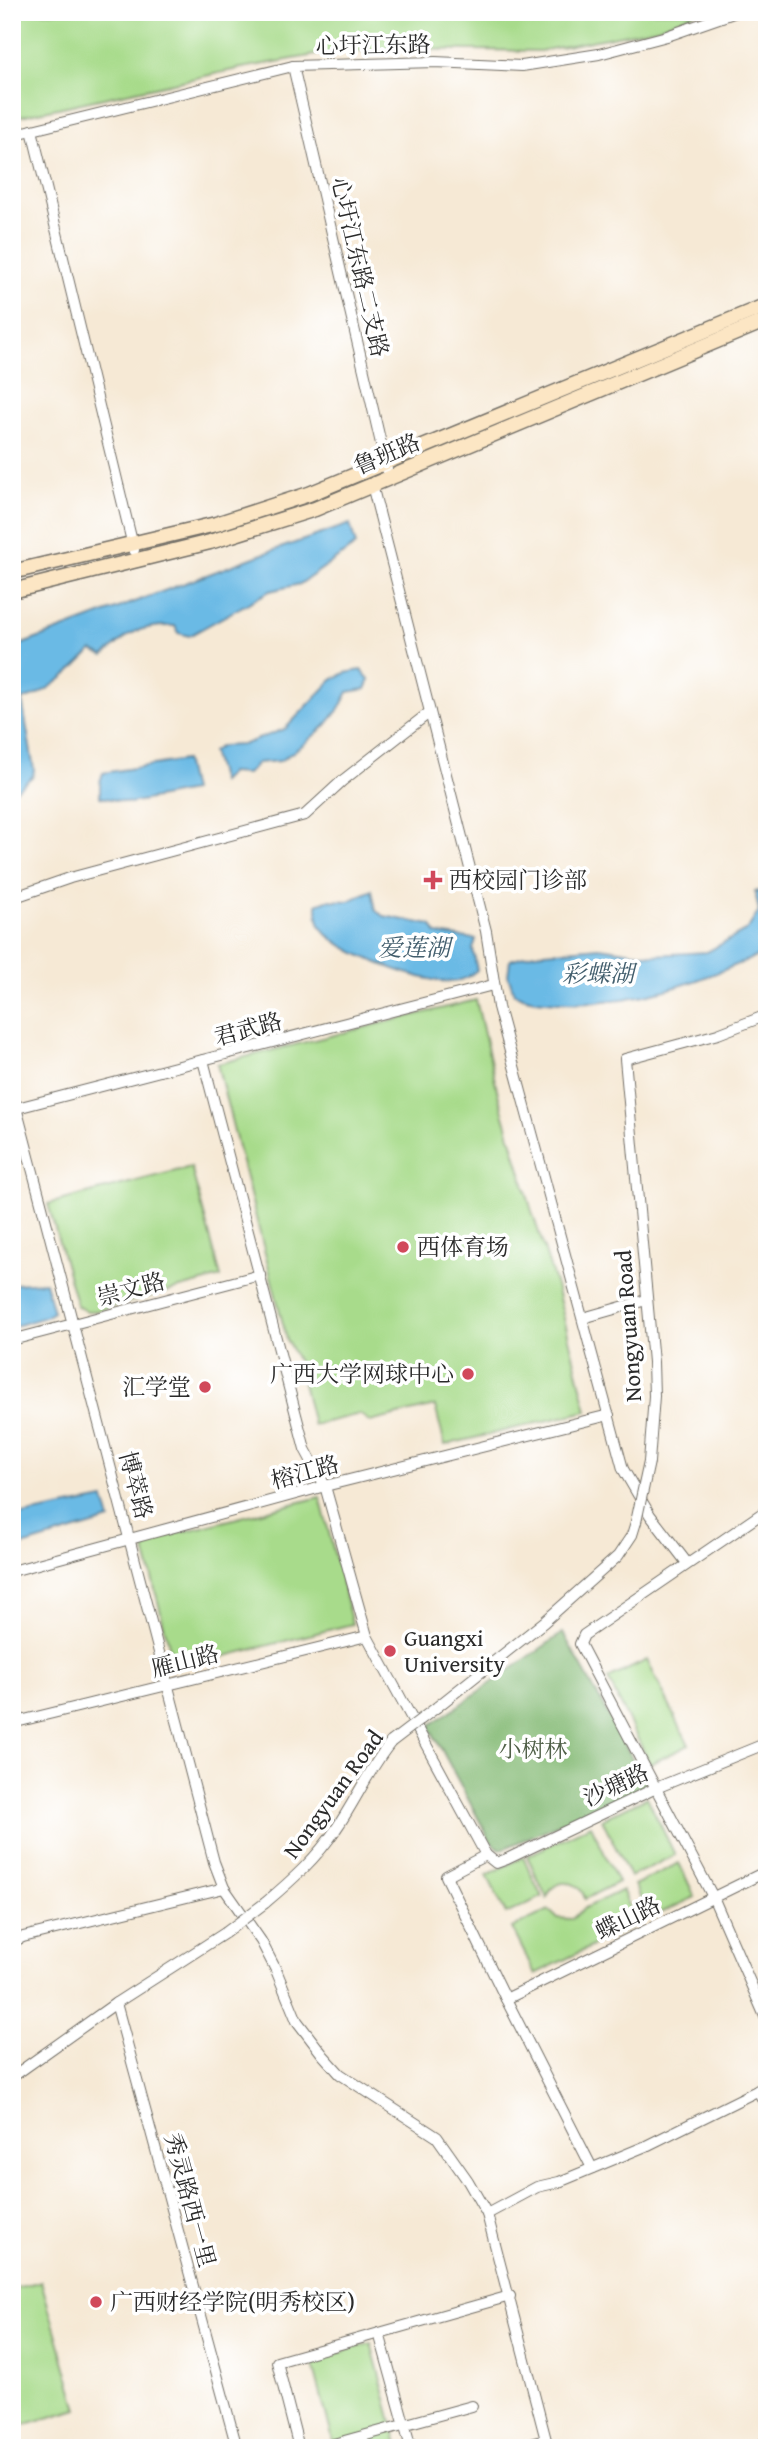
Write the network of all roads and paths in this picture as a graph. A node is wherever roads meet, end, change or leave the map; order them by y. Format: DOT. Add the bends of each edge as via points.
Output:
graph roads {
  1 [pos="736,12"];
  2 [pos="293,66"];
  3 [pos="32,130"];
  4 [pos="12,135"];
  5 [pos="767,305"];
  6 [pos="767,320"];
  7 [pos="386,462"];
  8 [pos="389,478"];
  9 [pos="372,485"];
  10 [pos="132,543"];
  11 [pos="136,561"];
  12 [pos="12,572"];
  13 [pos="12,591"];
  14 [pos="430,712"];
  15 [pos="12,898"];
  16 [pos="493,985"];
  17 [pos="767,1015"];
  18 [pos="203,1060"];
  19 [pos="12,1092"];
  20 [pos="14,1109"];
  21 [pos="260,1275"];
  22 [pos="646,1300"];
  23 [pos="583,1318"];
  24 [pos="73,1324"];
  25 [pos="12,1340"];
  26 [pos="609,1415"];
  27 [pos="325,1486"];
  28 [pos="767,1510"];
  29 [pos="130,1539"];
  30 [pos="687,1563"];
  31 [pos="12,1571"];
  32 [pos="367,1636"];
  33 [pos="168,1685"];
  34 [pos="12,1723"];
  35 [pos="767,1743"];
  36 [pos="656,1788"];
  37 [pos="486,1856"];
  38 [pos="767,1871"];
  39 [pos="224,1888"];
  40 [pos="713,1897"];
  41 [pos="12,1942"];
  42 [pos="506,1999"];
  43 [pos="116,2003"];
  44 [pos="767,2021"];
  45 [pos="12,2077"];
  46 [pos="762,2088"];
  47 [pos="767,2108"];
  48 [pos="592,2168"];
  49 [pos="487,2214"];
  50 [pos="510,2296"];
  51 [pos="379,2333"];
  52 [pos="472,2406"];
  53 [pos="406,2424"];
  54 [pos="549,2444"];
  55 [pos="237,2448"];
  56 [pos="299,2448"];
  57 [pos="319,2448"];
  58 [pos="411,2448"];
  59 [pos="517,2448"];
  1 -- 2 [label="street, 心圩江东路" via="599,54 522,66 435,62"];
  2 -- 3 [label="street, 心圩江东路"];
  2 -- 7 [label="street, 心圩江东路二支路"];
  3 -- 4 [label="street, 心圩江东路"];
  3 -- 10 [label="street"];
  5 -- 7 [label="main road, 鲁班路"];
  6 -- 8 [label="main road, 鲁班路"];
  7 -- 8 [label="street, 心圩江东路二支路"];
  7 -- 10 [label="main road, 鲁班路" via="309,494 216,524"];
  8 -- 9 [label="main road, 鲁班路"];
  9 -- 11 [label="main road, 鲁班路" via="315,509"];
  9 -- 14 [label="street"];
  10 -- 11 [label="street"];
  10 -- 12 [label="main road, 鲁班路"];
  11 -- 13 [label="main road, 鲁班路"];
  14 -- 15 [label="street" via="305,815"];
  14 -- 16 [label="street" via="486,931"];
  16 -- 18 [label="street, 君武路"];
  16 -- 23 [label="street"];
  17 -- 22 [label="street, Nongyuan Road" via="718,1034 625,1059"];
  18 -- 20 [label="street, 君武路"];
  18 -- 21 [label="street"];
  19 -- 20 [label="street, 博萃路"];
  20 -- 24 [label="street, 博萃路"];
  21 -- 24 [label="street, 崇文路"];
  21 -- 27 [label="street" via="305,1449"];
  22 -- 23 [label="street"];
  22 -- 43 [label="street, Nongyuan Road, bridge" via="654,1396 649,1462 632,1535 618,1556 544,1622 391,1742 323,1849 297,1875 225,1933"];
  23 -- 26 [label="street"];
  24 -- 25 [label="street, 崇文路"];
  24 -- 29 [label="street, 博萃路"];
  26 -- 27 [label="street, 榕江路"];
  26 -- 30 [label="street" via="623,1469 635,1492"];
  27 -- 29 [label="street, 榕江路"];
  27 -- 32 [label="street"];
  28 -- 30 [label="street"];
  29 -- 31 [label="street, 榕江路"];
  29 -- 33 [label="street, 博萃路"];
  30 -- 36 [label="street" via="584,1635 580,1644"];
  32 -- 33 [label="street, 雁山路"];
  32 -- 37 [label="street"];
  33 -- 34 [label="street, 雁山路"];
  33 -- 39 [label="street, 博萃路"];
  35 -- 36 [label="street, 沙塘路"];
  36 -- 37 [label="street, 沙塘路" via="496,1863"];
  36 -- 40 [label="street"];
  37 -- 42 [label="street" via="446,1876"];
  38 -- 40 [label="street, 蝶山路"];
  39 -- 41 [label="street"];
  39 -- 49 [label="street, 博萃路" via="261,1941 297,2021 323,2055 341,2074 437,2137"];
  40 -- 42 [label="street, 蝶山路"];
  40 -- 44 [label="street"];
  42 -- 48 [label="street"];
  43 -- 45 [label="street, Nongyuan Road"];
  43 -- 55 [label="street, 秀灵路西一里"];
  46 -- 47 [label="street"];
  46 -- 48 [label="street"];
  48 -- 49 [label="street" via="537,2187"];
  49 -- 50 [label="street, 博萃路"];
  50 -- 51 [label="street"];
  50 -- 54 [label="street, 博萃路"];
  51 -- 53 [label="street"];
  51 -- 56 [label="street" via="277,2362"];
  52 -- 53 [label="street"];
  53 -- 57 [label="street"];
  53 -- 58 [label="street"];
  54 -- 59 [label="street"];
}
